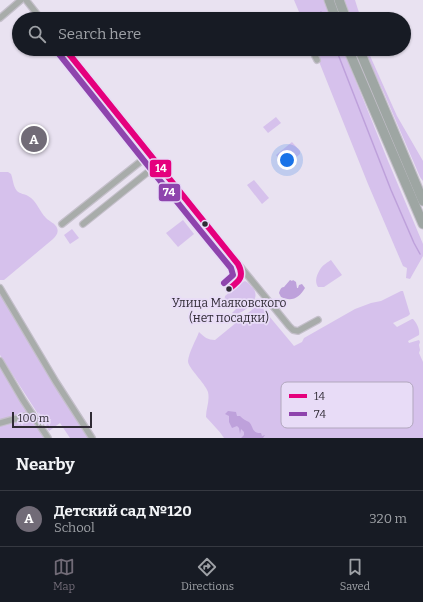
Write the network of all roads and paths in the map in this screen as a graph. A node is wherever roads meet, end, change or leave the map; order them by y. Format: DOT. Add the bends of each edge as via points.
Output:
graph roads {
  1 [pos="21,0"];
  2 [pos="26,0"];
  3 [pos="330,0"];
  4 [pos="339,0"];
  5 [pos="35,12"];
  6 [pos="334,12"];
  7 [pos="343,12"];
  8 [pos="0,18"];
  9 [pos="71,56"];
  10 [pos="351,56"];
  11 [pos="362,56"];
  12 [pos="150,154"];
  13 [pos="153,168"];
  14 [pos="423,201"];
  15 [pos="62,224"];
  16 [pos="83,224"];
  17 [pos="423,224"];
  18 [pos="0,290"];
  19 [pos="318,320"];
  20 [pos="0,361"];
  21 [pos="32,414"];
  22 [pos="0,423"];
  23 [pos="48,438"];
  24 [pos="92,438"];
  1 -- 8 [label="street"];
  2 -- 5 [label="street"];
  3 -- 6 [label="main road"];
  4 -- 7 [label="main road"];
  9 -- 12 [label="street"];
  10 -- 17 [label="main road"];
  11 -- 14 [label="main road"];
  12 -- 15 [label="street"];
  12 -- 19 [label="street" via="288,326 298,331"];
  13 -- 16 [label="street"];
  18 -- 24 [label="street"];
  20 -- 21 [label="street"];
  21 -- 22 [label="street"];
  21 -- 23 [label="street"];
}
